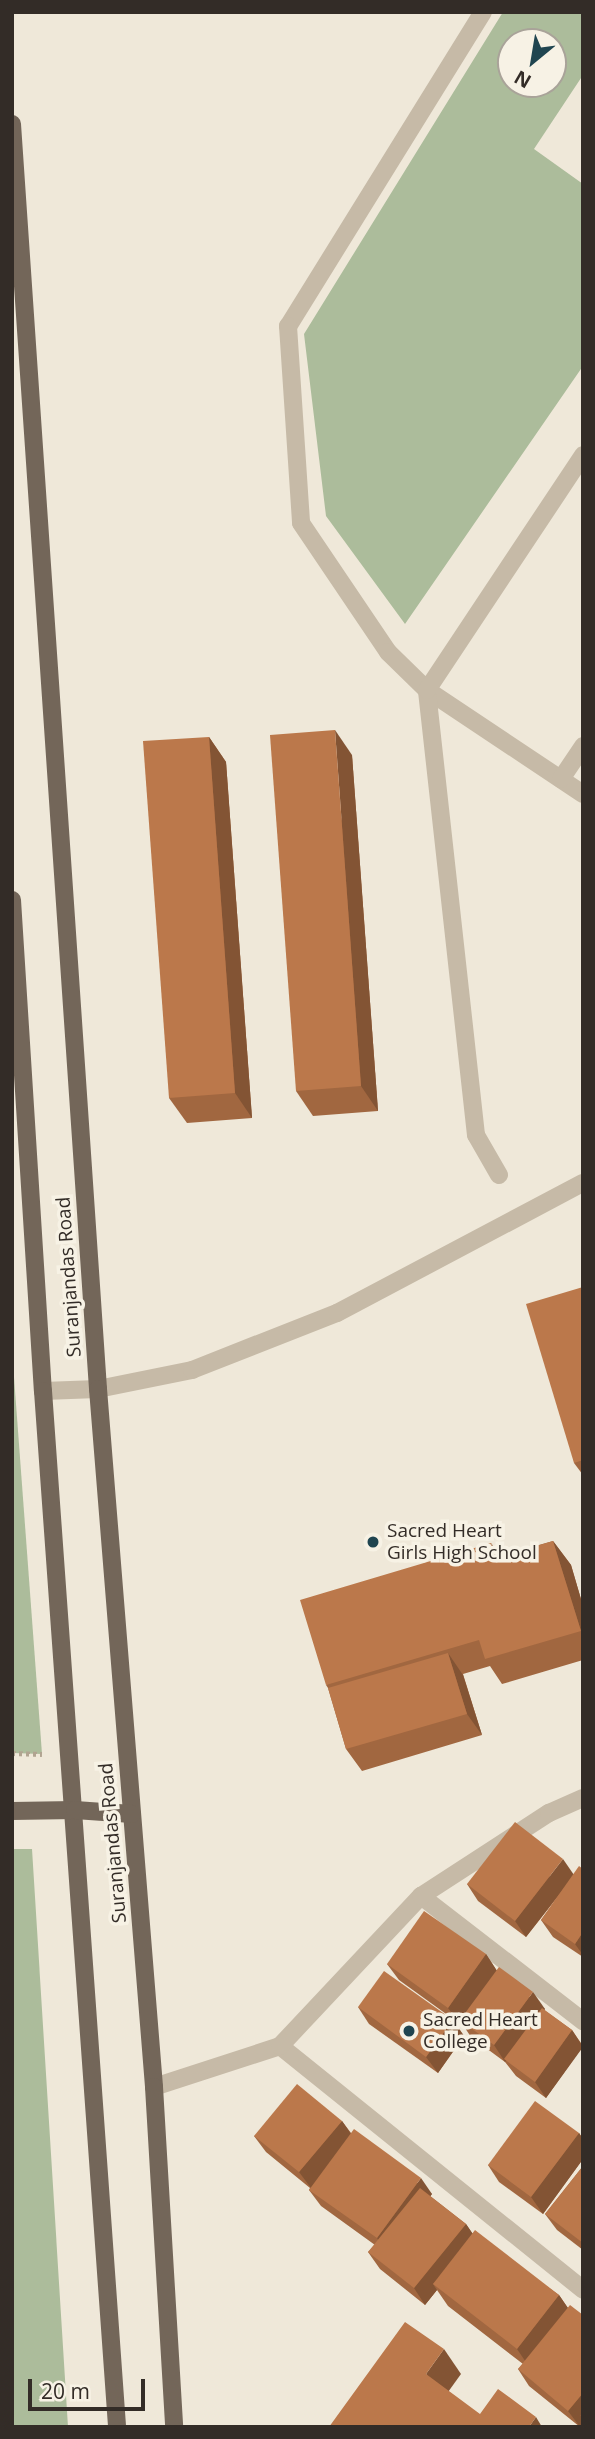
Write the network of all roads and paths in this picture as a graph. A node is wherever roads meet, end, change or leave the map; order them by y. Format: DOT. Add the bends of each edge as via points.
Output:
graph roads {
  1 [pos="483,12"];
  2 [pos="12,124"];
  3 [pos="583,455"];
  4 [pos="427,690"];
  5 [pos="583,746"];
  6 [pos="561,779"];
  7 [pos="583,794"];
  8 [pos="12,900"];
  9 [pos="499,1175"];
  10 [pos="583,1183"];
  11 [pos="98,1389"];
  12 [pos="43,1391"];
  13 [pos="583,1798"];
  14 [pos="75,1810"];
  15 [pos="12,1811"];
  16 [pos="132,1815"];
  17 [pos="421,1896"];
  18 [pos="583,2021"];
  19 [pos="280,2046"];
  20 [pos="154,2087"];
  21 [pos="583,2290"];
  22 [pos="117,2427"];
  23 [pos="174,2427"];
  1 -- 4 [label="street" via="288,326 302,523 388,652"];
  2 -- 11 [label="main road, Suranjandas Road"];
  3 -- 4 [label="street"];
  4 -- 6 [label="street"];
  4 -- 9 [label="street" via="476,1135"];
  5 -- 6 [label="street"];
  6 -- 7 [label="street"];
  8 -- 12 [label="main road, Suranjandas Road"];
  10 -- 11 [label="street" via="337,1313 192,1370"];
  11 -- 12 [label="street"];
  11 -- 16 [label="main road, Suranjandas Road"];
  12 -- 14 [label="main road, Suranjandas Road"];
  13 -- 17 [label="street" via="549,1812"];
  14 -- 15 [label="main road"];
  14 -- 16 [label="main road"];
  14 -- 22 [label="main road, Suranjandas Road"];
  16 -- 20 [label="main road, Suranjandas Road"];
  17 -- 18 [label="street"];
  17 -- 19 [label="street"];
  19 -- 20 [label="street"];
  19 -- 21 [label="street"];
  20 -- 23 [label="main road, Suranjandas Road"];
}
